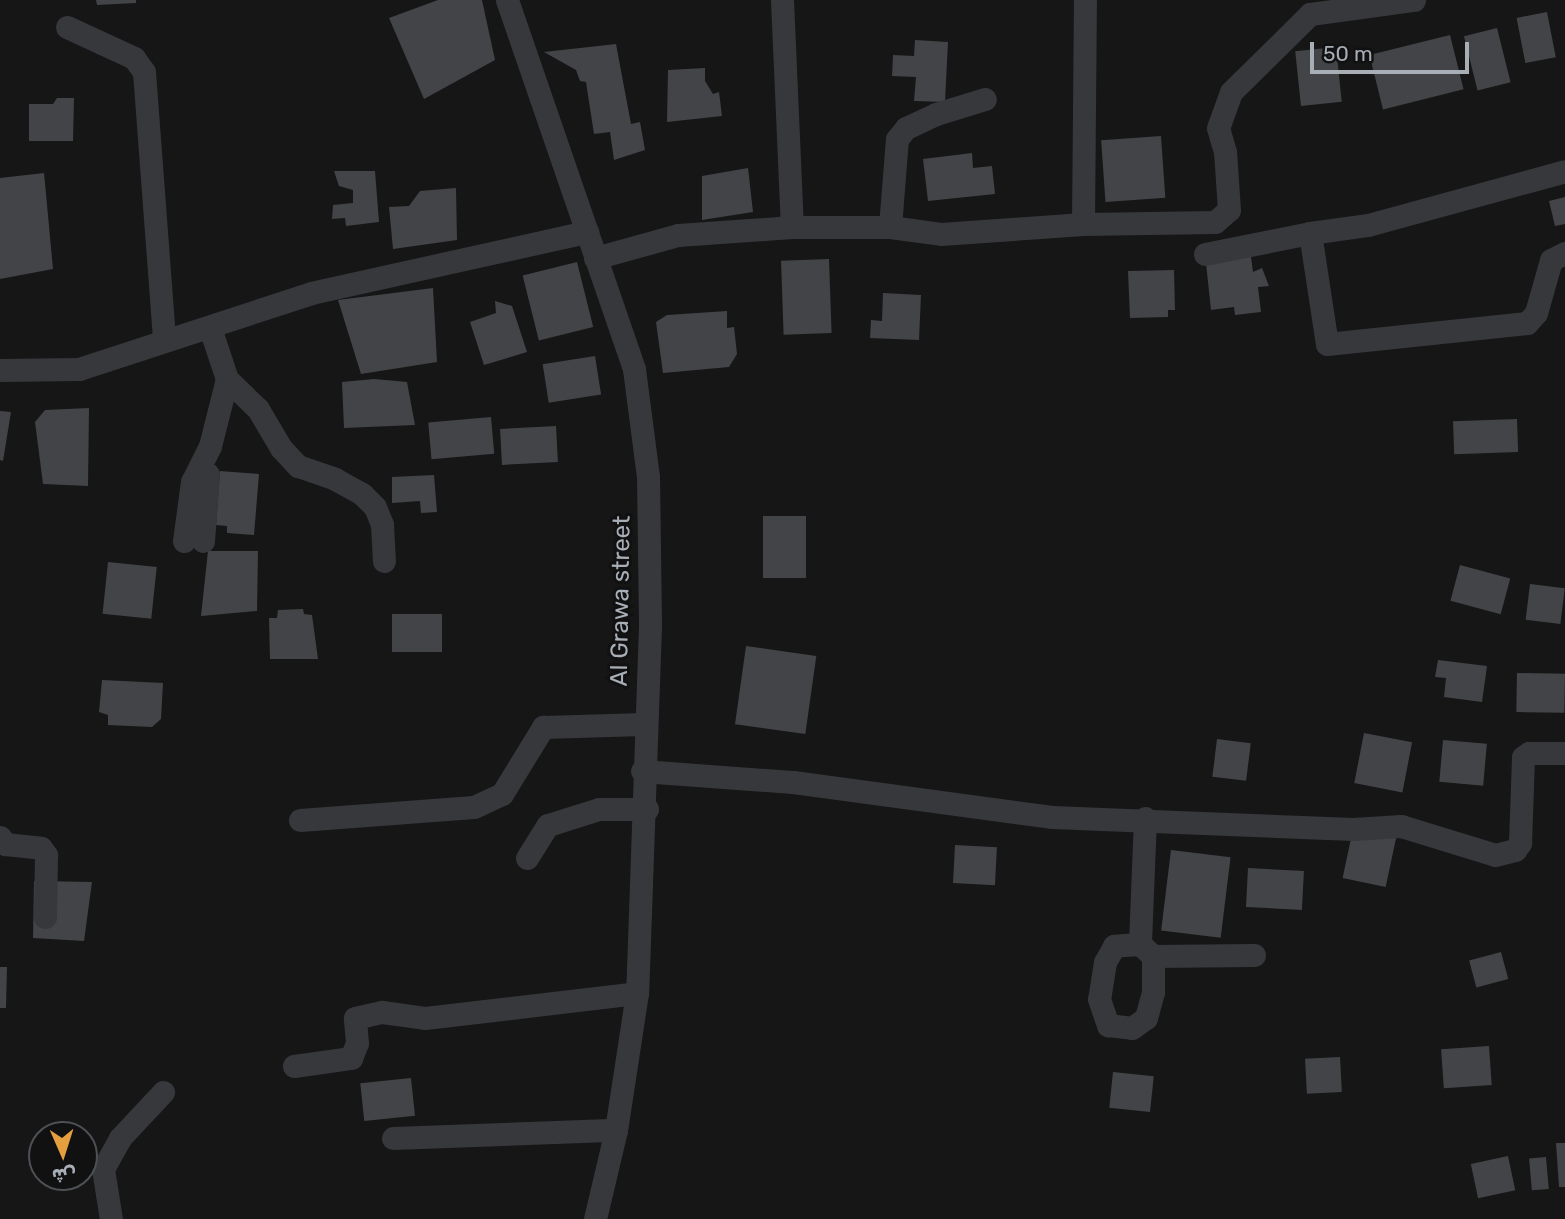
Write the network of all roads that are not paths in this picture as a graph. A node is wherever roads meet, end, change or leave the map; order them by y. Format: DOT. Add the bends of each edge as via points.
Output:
graph roads {
  1 [pos="507,0"];
  2 [pos="782,0"];
  3 [pos="1084,0"];
  4 [pos="1414,0"];
  5 [pos="66,27"];
  6 [pos="985,99"];
  7 [pos="1565,171"];
  8 [pos="1083,224"];
  9 [pos="792,226"];
  10 [pos="890,228"];
  11 [pos="587,232"];
  12 [pos="1311,233"];
  13 [pos="1565,253"];
  14 [pos="1205,254"];
  15 [pos="595,258"];
  16 [pos="210,328"];
  17 [pos="164,340"];
  18 [pos="0,370"];
  19 [pos="227,379"];
  20 [pos="193,541"];
  21 [pos="384,561"];
  22 [pos="645,724"];
  23 [pos="1565,753"];
  24 [pos="642,771"];
  25 [pos="647,809"];
  26 [pos="1145,818"];
  27 [pos="300,820"];
  28 [pos="0,837"];
  29 [pos="527,858"];
  30 [pos="45,917"];
  31 [pos="1254,955"];
  32 [pos="637,993"];
  33 [pos="294,1066"];
  34 [pos="163,1092"];
  35 [pos="616,1130"];
  36 [pos="393,1138"];
  37 [pos="111,1219"];
  38 [pos="595,1219"];
  1 -- 11 [label="street, Al Grawa street"];
  2 -- 9 [label="street"];
  3 -- 8 [label="street"];
  4 -- 8 [label="street" via="1310,14 1231,92 1218,128 1225,152 1229,210 1215,222"];
  5 -- 17 [label="street" via="134,58 144,72"];
  6 -- 10 [label="street" via="936,114 906,128 897,139"];
  7 -- 12 [label="street" via="1368,225"];
  8 -- 10 [label="street" via="941,234"];
  9 -- 10 [label="street"];
  9 -- 15 [label="street" via="678,235"];
  11 -- 15 [label="street, Al Grawa street"];
  11 -- 16 [label="street" via="311,293"];
  12 -- 13 [label="street" via="1327,344 1527,323 1536,313 1551,260"];
  12 -- 14 [label="street"];
  15 -- 22 [label="street, Al Grawa street" via="634,369 648,477 650,625"];
  16 -- 17 [label="street"];
  16 -- 19 [label="street"];
  17 -- 18 [label="street" via="79,369"];
  19 -- 20 [label="street" via="210,446 192,482"];
  19 -- 21 [label="street" via="258,409 298,467 335,479 375,507 382,524"];
  22 -- 24 [label="street, Al Grawa street"];
  22 -- 27 [label="street" via="543,727 502,794 474,807"];
  23 -- 26 [label="street" via="1523,757 1520,843 1503,855 1483,853 1455,840 1401,826 1353,829"];
  24 -- 25 [label="street, Al Grawa street"];
  24 -- 26 [label="street" via="793,782 1052,817"];
  25 -- 29 [label="street" via="599,808 548,825"];
  25 -- 32 [label="street, Al Grawa street"];
  26 -- 31 [label="street" via="1146,950"];
  28 -- 30 [label="street" via="5,844 41,848 46,855"];
  32 -- 33 [label="street" via="425,1017 373,1014 355,1018 357,1043 351,1058"];
  32 -- 35 [label="street, Al Grawa street"];
  34 -- 37 [label="street" via="120,1138 103,1169"];
  35 -- 36 [label="street"];
  35 -- 38 [label="street, Al Grawa street"];
}
